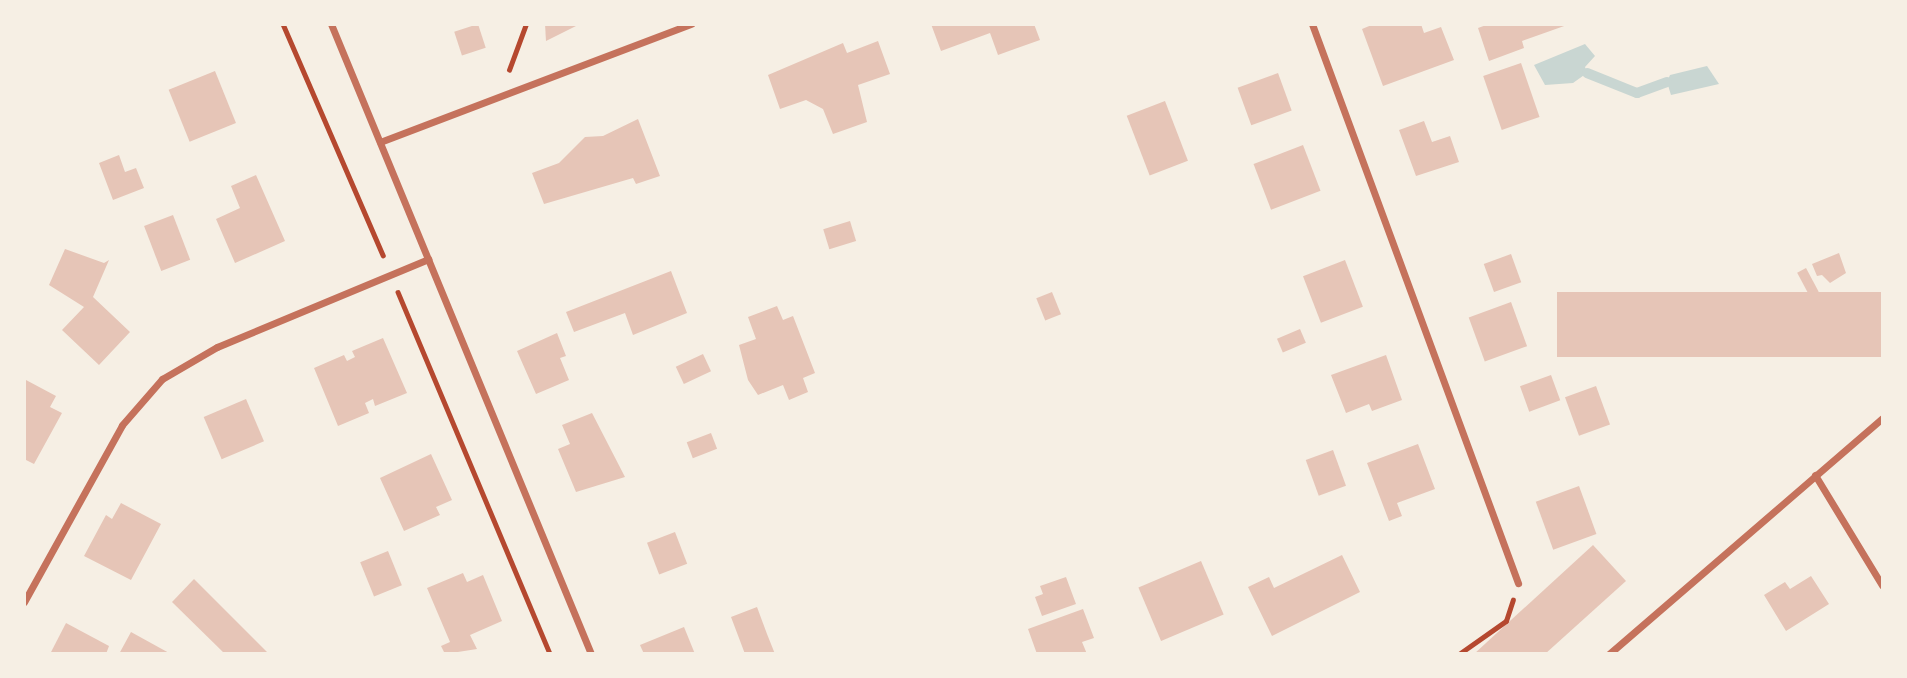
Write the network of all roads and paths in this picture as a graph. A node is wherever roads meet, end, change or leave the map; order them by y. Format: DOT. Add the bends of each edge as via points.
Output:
graph roads {
  1 [pos="283,24"];
  2 [pos="331,24"];
  3 [pos="526,24"];
  4 [pos="691,24"];
  5 [pos="1312,24"];
  6 [pos="499,97"];
  7 [pos="380,142"];
  8 [pos="428,259"];
  9 [pos="391,275"];
  10 [pos="1882,418"];
  11 [pos="1815,475"];
  12 [pos="1518,583"];
  13 [pos="1882,585"];
  14 [pos="24,602"];
  15 [pos="550,653"];
  16 [pos="591,653"];
  17 [pos="1459,653"];
  18 [pos="1609,653"];
  1 -- 9 [label="path"];
  2 -- 7 [label="street"];
  3 -- 6 [label="path"];
  4 -- 6 [label="street"];
  5 -- 12 [label="street"];
  6 -- 7 [label="street"];
  7 -- 8 [label="street"];
  8 -- 9 [label="street"];
  8 -- 16 [label="street"];
  9 -- 14 [label="street" via="217,346 162,379 122,425"];
  9 -- 15 [label="path"];
  10 -- 11 [label="street"];
  11 -- 13 [label="street"];
  11 -- 18 [label="street"];
  12 -- 17 [label="path" via="1506,621"];
}
